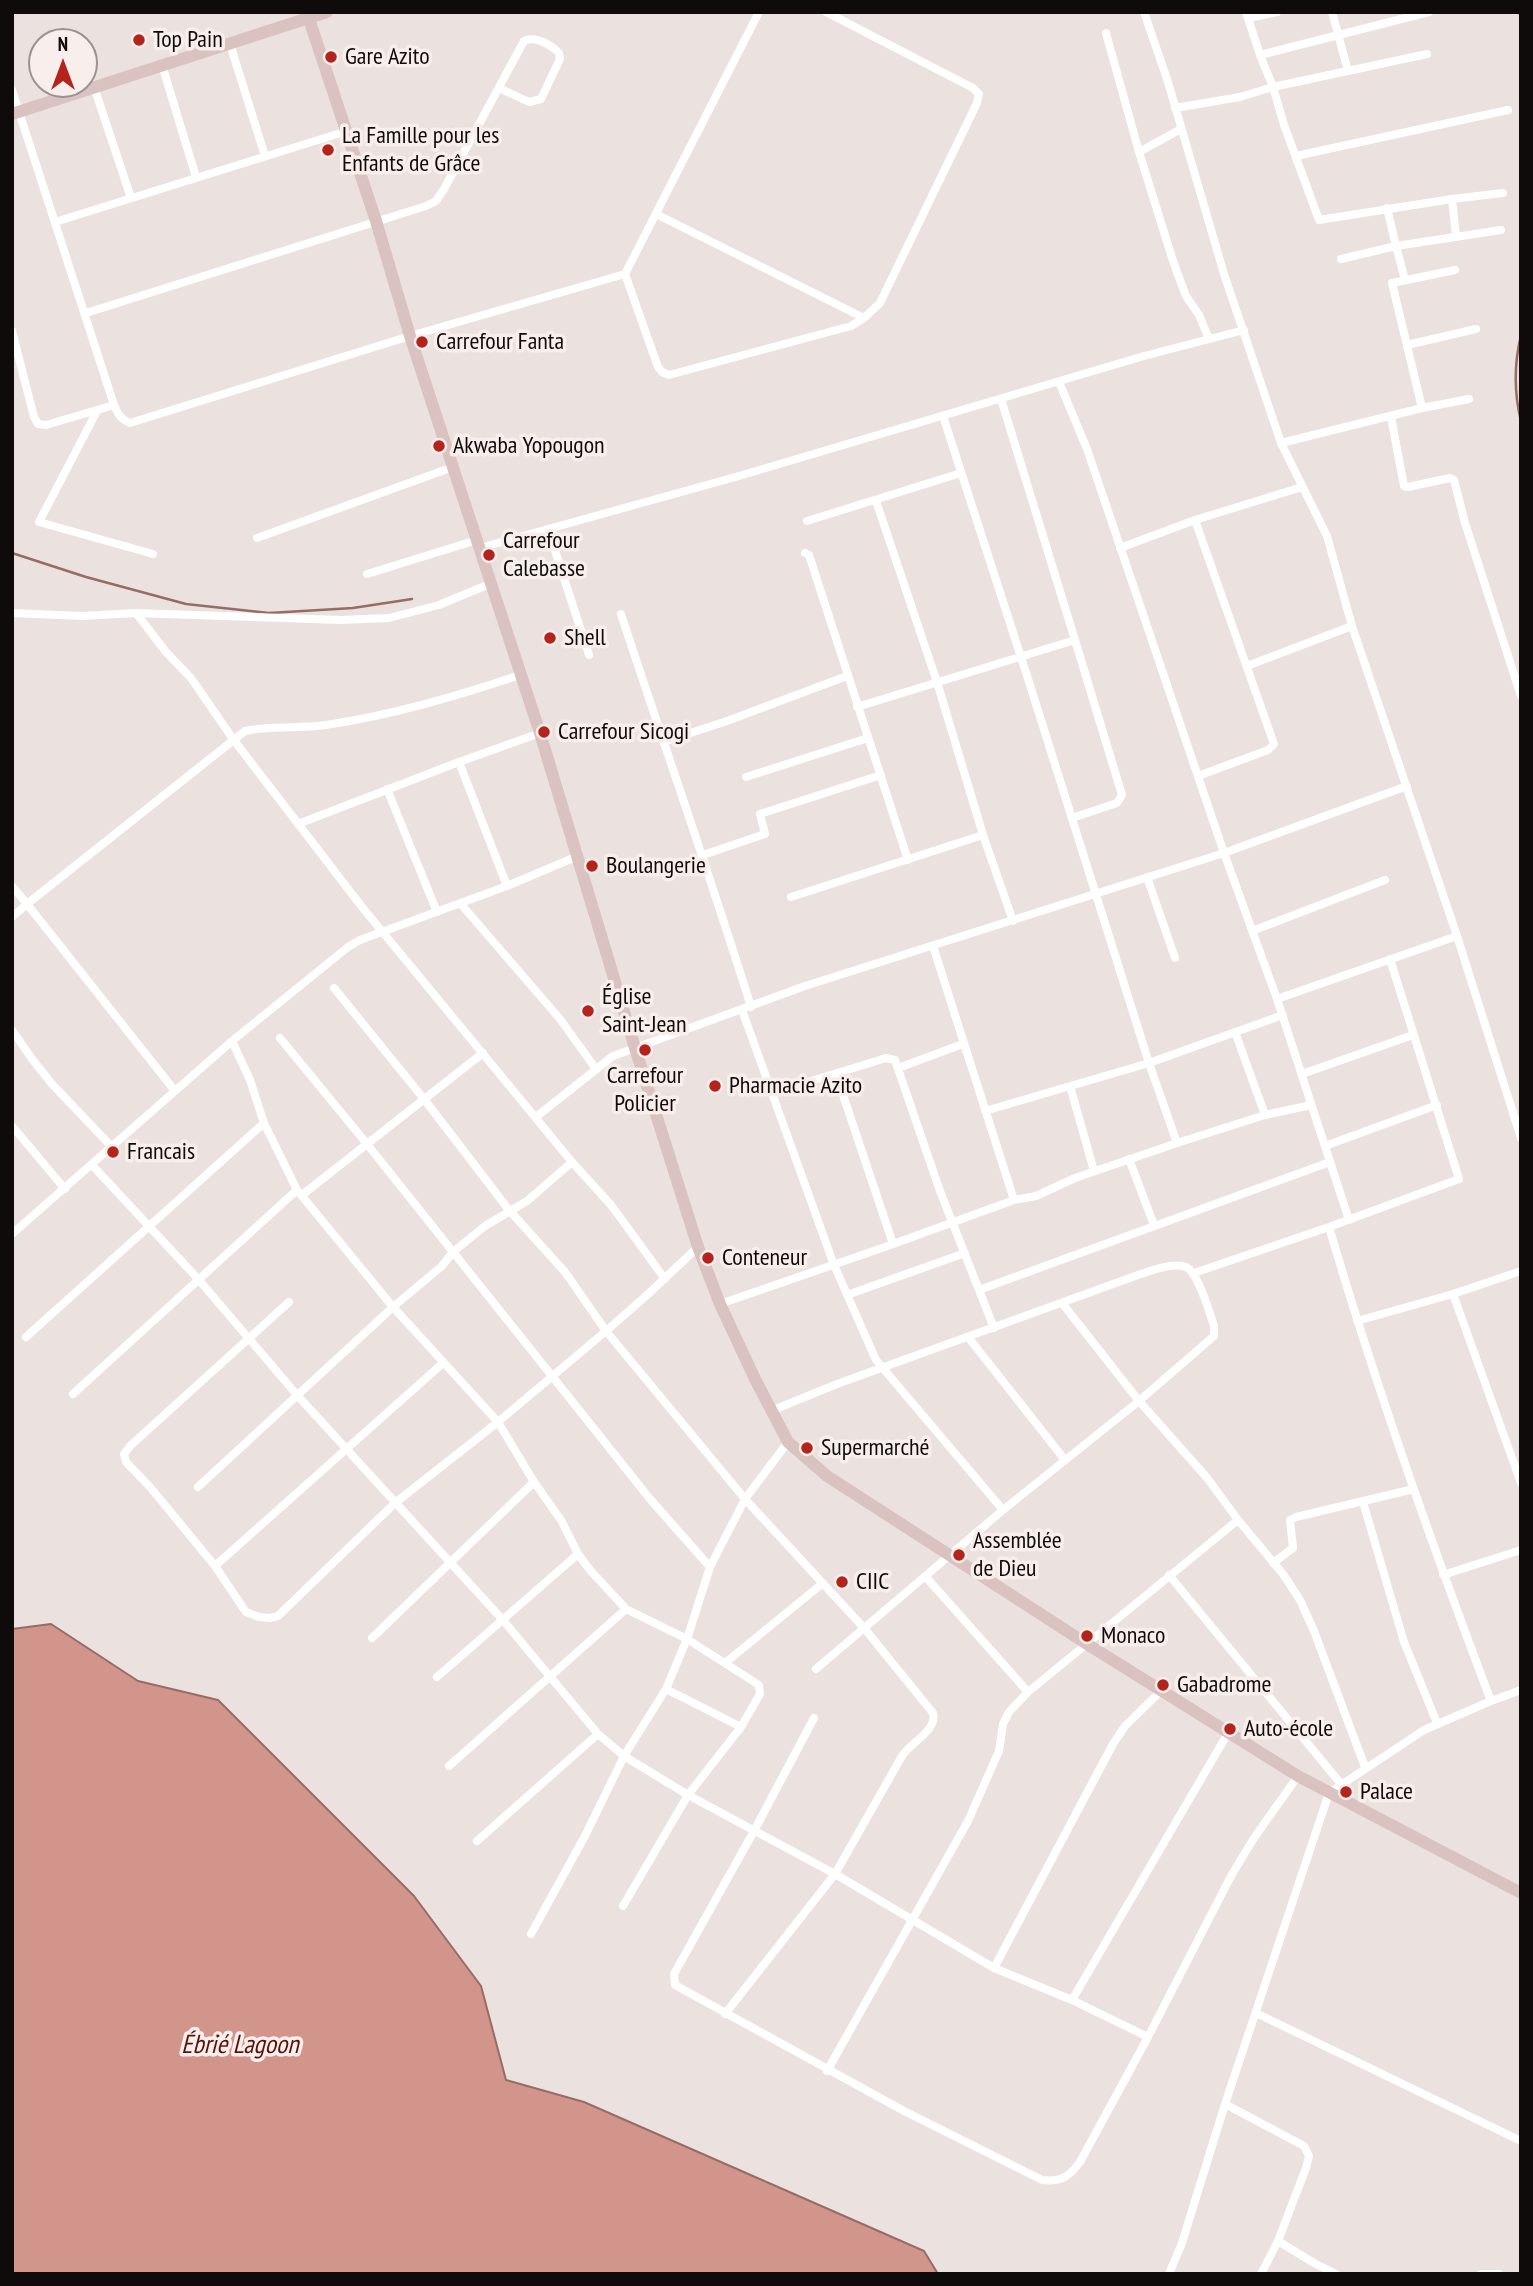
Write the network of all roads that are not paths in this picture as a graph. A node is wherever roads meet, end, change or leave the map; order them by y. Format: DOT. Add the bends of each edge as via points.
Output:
graph roads {
  1 [pos="327,12"];
  2 [pos="759,12"];
  3 [pos="826,12"];
  4 [pos="1144,12"];
  5 [pos="1277,12"];
  6 [pos="1332,12"];
  7 [pos="1429,12"];
  8 [pos="1247,15"];
  9 [pos="308,16"];
  10 [pos="1106,33"];
  11 [pos="1340,35"];
  12 [pos="230,44"];
  13 [pos="1427,54"];
  14 [pos="1260,55"];
  15 [pos="162,65"];
  16 [pos="1348,71"];
  17 [pos="98,86"];
  18 [pos="1273,87"];
  19 [pos="499,88"];
  20 [pos="12,90"];
  21 [pos="61,98"];
  22 [pos="98,98"];
  23 [pos="1175,108"];
  24 [pos="1508,110"];
  25 [pos="16,113"];
  26 [pos="1181,129"];
  27 [pos="346,131"];
  28 [pos="1139,152"];
  29 [pos="265,156"];
  30 [pos="1296,156"];
  31 [pos="196,177"];
  32 [pos="1503,193"];
  33 [pos="131,198"];
  34 [pos="1452,199"];
  35 [pos="1387,208"];
  36 [pos="656,214"];
  37 [pos="376,220"];
  38 [pos="55,222"];
  39 [pos="1501,230"];
  40 [pos="1456,236"];
  41 [pos="1396,246"];
  42 [pos="1341,259"];
  43 [pos="1455,270"];
  44 [pos="625,274"];
  45 [pos="1405,280"];
  46 [pos="86,313"];
  47 [pos="864,318"];
  48 [pos="1476,329"];
  49 [pos="1244,330"];
  50 [pos="12,331"];
  51 [pos="410,336"];
  52 [pos="1209,339"];
  53 [pos="1407,345"];
  54 [pos="1059,382"];
  55 [pos="1001,399"];
  56 [pos="1469,399"];
  57 [pos="114,405"];
  58 [pos="1422,408"];
  59 [pos="97,411"];
  60 [pos="943,416"];
  61 [pos="1391,416"];
  62 [pos="1281,443"];
  63 [pos="453,467"];
  64 [pos="961,473"];
  65 [pos="1301,487"];
  66 [pos="876,501"];
  67 [pos="1195,520"];
  68 [pos="807,521"];
  69 [pos="548,529"];
  70 [pos="257,538"];
  71 [pos="479,544"];
  72 [pos="1120,548"];
  73 [pos="806,553"];
  74 [pos="153,554"];
  75 [pos="367,574"];
  76 [pos="492,583"];
  77 [pos="12,613"];
  78 [pos="136,613"];
  79 [pos="621,614"];
  80 [pos="1352,626"];
  81 [pos="1074,640"];
  82 [pos="589,654"];
  83 [pos="1021,657"];
  84 [pos="1247,666"];
  85 [pos="520,675"];
  86 [pos="847,676"];
  87 [pos="937,682"];
  88 [pos="1521,696"];
  89 [pos="857,707"];
  90 [pos="540,733"];
  91 [pos="868,738"];
  92 [pos="233,739"];
  93 [pos="663,742"];
  94 [pos="459,762"];
  95 [pos="881,775"];
  96 [pos="1198,776"];
  97 [pos="746,777"];
  98 [pos="1407,786"];
  99 [pos="387,789"];
  100 [pos="1072,818"];
  101 [pos="298,824"];
  102 [pos="983,835"];
  103 [pos="1224,853"];
  104 [pos="703,855"];
  105 [pos="578,856"];
  106 [pos="908,859"];
  107 [pos="1147,877"];
  108 [pos="1385,880"];
  109 [pos="12,886"];
  110 [pos="507,886"];
  111 [pos="1095,893"];
  112 [pos="791,897"];
  113 [pos="460,903"];
  114 [pos="27,904"];
  115 [pos="436,912"];
  116 [pos="12,917"];
  117 [pos="1013,920"];
  118 [pos="1252,931"];
  119 [pos="382,932"];
  120 [pos="1457,936"];
  121 [pos="933,946"];
  122 [pos="1175,958"];
  123 [pos="1391,959"];
  124 [pos="334,988"];
  125 [pos="1278,999"];
  126 [pos="751,1007"];
  127 [pos="742,1010"];
  128 [pos="1283,1015"];
  129 [pos="12,1030"];
  130 [pos="1235,1032"];
  131 [pos="1413,1035"];
  132 [pos="280,1038"];
  133 [pos="232,1041"];
  134 [pos="963,1044"];
  135 [pos="635,1048"];
  136 [pos="483,1053"];
  137 [pos="1149,1062"];
  138 [pos="898,1068"];
  139 [pos="596,1069"];
  140 [pos="835,1074"];
  141 [pos="1302,1074"];
  142 [pos="1070,1086"];
  143 [pos="175,1091"];
  144 [pos="772,1093"];
  145 [pos="424,1099"];
  146 [pos="1311,1105"];
  147 [pos="1437,1105"];
  148 [pos="985,1111"];
  149 [pos="1265,1115"];
  150 [pos="536,1117"];
  151 [pos="264,1123"];
  152 [pos="12,1126"];
  153 [pos="1521,1138"];
  154 [pos="1177,1143"];
  155 [pos="367,1144"];
  156 [pos="1325,1146"];
  157 [pos="111,1147"];
  158 [pos="1129,1159"];
  159 [pos="572,1162"];
  160 [pos="1330,1162"];
  161 [pos="92,1165"];
  162 [pos="1094,1171"];
  163 [pos="65,1189"];
  164 [pos="300,1193"];
  165 [pos="1014,1200"];
  166 [pos="509,1210"];
  167 [pos="1349,1220"];
  168 [pos="953,1222"];
  169 [pos="1154,1224"];
  170 [pos="149,1226"];
  171 [pos="1329,1227"];
  172 [pos="12,1234"];
  173 [pos="893,1244"];
  174 [pos="698,1247"];
  175 [pos="453,1252"];
  176 [pos="965,1253"];
  177 [pos="834,1265"];
  178 [pos="1521,1271"];
  179 [pos="1194,1273"];
  180 [pos="665,1279"];
  181 [pos="199,1280"];
  182 [pos="979,1290"];
  183 [pos="1453,1294"];
  184 [pos="847,1295"];
  185 [pos="289,1302"];
  186 [pos="1062,1303"];
  187 [pos="720,1304"];
  188 [pos="393,1307"];
  189 [pos="1357,1321"];
  190 [pos="994,1328"];
  191 [pos="606,1332"];
  192 [pos="26,1337"];
  193 [pos="968,1337"];
  194 [pos="249,1338"];
  195 [pos="443,1363"];
  196 [pos="882,1369"];
  197 [pos="553,1376"];
  198 [pos="73,1394"];
  199 [pos="297,1395"];
  200 [pos="1139,1401"];
  201 [pos="771,1411"];
  202 [pos="498,1422"];
  203 [pos="788,1442"];
  204 [pos="346,1449"];
  205 [pos="1065,1460"];
  206 [pos="534,1482"];
  207 [pos="1521,1483"];
  208 [pos="198,1487"];
  209 [pos="1414,1489"];
  210 [pos="745,1499"];
  211 [pos="1363,1502"];
  212 [pos="395,1503"];
  213 [pos="1003,1510"];
  214 [pos="1238,1520"];
  215 [pos="1521,1550"];
  216 [pos="578,1554"];
  217 [pos="950,1555"];
  218 [pos="448,1563"];
  219 [pos="1273,1563"];
  220 [pos="215,1566"];
  221 [pos="710,1567"];
  222 [pos="1169,1575"];
  223 [pos="1443,1575"];
  224 [pos="925,1576"];
  225 [pos="823,1583"];
  226 [pos="626,1609"];
  227 [pos="502,1619"];
  228 [pos="864,1628"];
  229 [pos="372,1638"];
  230 [pos="687,1639"];
  231 [pos="1087,1644"];
  232 [pos="725,1663"];
  233 [pos="816,1669"];
  234 [pos="550,1675"];
  235 [pos="437,1677"];
  236 [pos="666,1689"];
  237 [pos="1162,1690"];
  238 [pos="1521,1690"];
  239 [pos="1028,1692"];
  240 [pos="1491,1701"];
  241 [pos="814,1718"];
  242 [pos="1437,1723"];
  243 [pos="741,1727"];
  244 [pos="1228,1733"];
  245 [pos="598,1734"];
  246 [pos="624,1756"];
  247 [pos="449,1766"];
  248 [pos="1365,1767"];
  249 [pos="1298,1776"];
  250 [pos="1341,1784"];
  251 [pos="1329,1793"];
  252 [pos="688,1795"];
  253 [pos="754,1831"];
  254 [pos="477,1841"];
  255 [pos="835,1874"];
  256 [pos="1521,1892"];
  257 [pos="623,1906"];
  258 [pos="911,1921"];
  259 [pos="531,1934"];
  260 [pos="993,1968"];
  261 [pos="1072,2000"];
  262 [pos="1256,2013"];
  263 [pos="725,2014"];
  264 [pos="1148,2037"];
  265 [pos="827,2071"];
  266 [pos="1225,2104"];
  267 [pos="1521,2141"];
  268 [pos="1278,2241"];
  269 [pos="1169,2274"];
  270 [pos="1261,2274"];
  271 [pos="1336,2274"];
  272 [pos="1481,2274"];
  273 [pos="1499,2274"];
  1 -- 9 [label="street"];
  2 -- 36 [label="street"];
  3 -- 47 [label="street" via="979,94 880,303"];
  4 -- 23 [label="street"];
  5 -- 8 [label="street"];
  6 -- 11 [label="street"];
  7 -- 11 [label="street"];
  8 -- 14 [label="street"];
  9 -- 12 [label="street"];
  9 -- 27 [label="street"];
  10 -- 28 [label="street"];
  11 -- 14 [label="street"];
  11 -- 16 [label="street"];
  12 -- 15 [label="street"];
  12 -- 29 [label="street"];
  13 -- 16 [label="street"];
  14 -- 18 [label="street"];
  15 -- 17 [label="street"];
  15 -- 31 [label="street"];
  16 -- 18 [label="street"];
  18 -- 23 [label="street"];
  18 -- 30 [label="street"];
  19 -- 19 [label="street" via="528,38 559,54 541,99 528,102"];
  19 -- 37 [label="street" via="436,201"];
  20 -- 25 [label="street"];
  21 -- 25 [label="street"];
  22 -- 33 [label="street"];
  23 -- 26 [label="street"];
  24 -- 30 [label="street"];
  25 -- 38 [label="street"];
  26 -- 28 [label="street"];
  26 -- 49 [label="street"];
  27 -- 29 [label="street"];
  27 -- 37 [label="street"];
  28 -- 52 [label="street" via="1174,264"];
  29 -- 31 [label="street"];
  30 -- 35 [label="street" via="1319,220"];
  31 -- 33 [label="street"];
  32 -- 34 [label="street"];
  33 -- 38 [label="street"];
  34 -- 35 [label="street"];
  34 -- 40 [label="street"];
  35 -- 41 [label="street"];
  36 -- 44 [label="street"];
  36 -- 47 [label="street"];
  37 -- 46 [label="street"];
  37 -- 51 [label="street"];
  38 -- 46 [label="street"];
  39 -- 40 [label="street"];
  40 -- 41 [label="street"];
  41 -- 42 [label="street"];
  41 -- 45 [label="street"];
  43 -- 45 [label="street"];
  44 -- 47 [label="street" via="658,367 669,375 851,326"];
  44 -- 51 [label="street"];
  45 -- 53 [label="street" via="1392,283"];
  46 -- 57 [label="street"];
  48 -- 53 [label="street"];
  49 -- 52 [label="street"];
  49 -- 62 [label="street"];
  50 -- 59 [label="street" via="38,424"];
  51 -- 57 [label="street" via="130,423 123,421"];
  51 -- 63 [label="street"];
  52 -- 54 [label="street"];
  53 -- 58 [label="street"];
  54 -- 55 [label="street"];
  54 -- 72 [label="street"];
  55 -- 60 [label="street"];
  55 -- 81 [label="street"];
  56 -- 58 [label="street"];
  57 -- 59 [label="street"];
  58 -- 61 [label="street"];
  59 -- 74 [label="street" via="39,522"];
  60 -- 64 [label="street"];
  60 -- 69 [label="street"];
  61 -- 62 [label="street"];
  61 -- 88 [label="street" via="1404,486 1454,480"];
  62 -- 65 [label="street"];
  63 -- 70 [label="street"];
  63 -- 71 [label="street"];
  64 -- 66 [label="street"];
  64 -- 83 [label="street"];
  65 -- 67 [label="street"];
  65 -- 80 [label="street" via="1326,536"];
  66 -- 68 [label="street"];
  66 -- 87 [label="street"];
  67 -- 72 [label="street"];
  67 -- 84 [label="street"];
  69 -- 71 [label="street"];
  69 -- 82 [label="street"];
  71 -- 75 [label="street"];
  71 -- 76 [label="street"];
  72 -- 96 [label="street"];
  73 -- 86 [label="street"];
  76 -- 78 [label="street" via="439,605 389,618"];
  76 -- 85 [label="street"];
  77 -- 78 [label="street" via="82,617"];
  78 -- 92 [label="street" via="191,678"];
  79 -- 93 [label="street"];
  80 -- 84 [label="street"];
  80 -- 98 [label="street"];
  81 -- 83 [label="street"];
  81 -- 100 [label="street" via="1122,795 1117,803"];
  83 -- 87 [label="street"];
  83 -- 100 [label="street"];
  84 -- 96 [label="street" via="1273,744 1268,750"];
  85 -- 90 [label="street"];
  85 -- 92 [label="street" via="435,703 327,725 263,727"];
  86 -- 89 [label="street"];
  86 -- 93 [label="street"];
  87 -- 89 [label="street"];
  87 -- 102 [label="street"];
  89 -- 91 [label="street"];
  90 -- 94 [label="street"];
  90 -- 105 [label="street"];
  91 -- 95 [label="street"];
  91 -- 97 [label="street"];
  92 -- 101 [label="street"];
  92 -- 114 [label="street"];
  93 -- 104 [label="street"];
  94 -- 99 [label="street"];
  94 -- 110 [label="street"];
  95 -- 104 [label="street" via="760,814 765,834"];
  95 -- 106 [label="street"];
  96 -- 103 [label="street"];
  98 -- 103 [label="street"];
  98 -- 120 [label="street"];
  99 -- 101 [label="street"];
  99 -- 115 [label="street"];
  100 -- 111 [label="street"];
  101 -- 119 [label="street"];
  102 -- 106 [label="street"];
  102 -- 117 [label="street"];
  103 -- 107 [label="street"];
  103 -- 118 [label="street"];
  104 -- 126 [label="street"];
  105 -- 110 [label="street"];
  105 -- 135 [label="street"];
  106 -- 112 [label="street"];
  107 -- 111 [label="street"];
  107 -- 122 [label="street"];
  108 -- 118 [label="street"];
  109 -- 114 [label="street"];
  110 -- 113 [label="street"];
  111 -- 117 [label="street"];
  111 -- 137 [label="street"];
  113 -- 115 [label="street"];
  113 -- 139 [label="street" via="560,1019"];
  114 -- 116 [label="street"];
  114 -- 143 [label="street"];
  115 -- 119 [label="street"];
  117 -- 121 [label="street"];
  118 -- 125 [label="street"];
  119 -- 133 [label="street" via="348,947"];
  119 -- 136 [label="street"];
  120 -- 123 [label="street"];
  120 -- 153 [label="street"];
  121 -- 126 [label="street"];
  121 -- 134 [label="street"];
  123 -- 125 [label="street"];
  123 -- 131 [label="street"];
  124 -- 145 [label="street"];
  125 -- 128 [label="street"];
  126 -- 127 [label="street"];
  127 -- 135 [label="street"];
  127 -- 144 [label="street"];
  128 -- 130 [label="street"];
  128 -- 141 [label="street"];
  129 -- 157 [label="street" via="52,1084"];
  130 -- 137 [label="street"];
  130 -- 149 [label="street"];
  131 -- 141 [label="street"];
  131 -- 147 [label="street"];
  132 -- 155 [label="street"];
  133 -- 143 [label="street"];
  133 -- 151 [label="street"];
  134 -- 138 [label="street"];
  134 -- 148 [label="street"];
  135 -- 139 [label="street"];
  135 -- 174 [label="street"];
  136 -- 145 [label="street"];
  136 -- 150 [label="street"];
  137 -- 142 [label="street"];
  137 -- 154 [label="street"];
  138 -- 140 [label="street" via="895,1060 886,1058"];
  138 -- 168 [label="street"];
  139 -- 150 [label="street"];
  140 -- 144 [label="street"];
  140 -- 173 [label="street"];
  141 -- 146 [label="street"];
  142 -- 148 [label="street"];
  142 -- 162 [label="street"];
  143 -- 157 [label="street"];
  144 -- 177 [label="street"];
  145 -- 155 [label="street"];
  145 -- 166 [label="street"];
  146 -- 149 [label="street"];
  146 -- 156 [label="street"];
  147 -- 156 [label="street"];
  147 -- 167 [label="street" via="1459,1179"];
  148 -- 165 [label="street"];
  149 -- 154 [label="street"];
  150 -- 159 [label="street"];
  151 -- 164 [label="street"];
  151 -- 170 [label="street"];
  152 -- 163 [label="street"];
  154 -- 158 [label="street"];
  155 -- 164 [label="street"];
  155 -- 175 [label="street"];
  156 -- 160 [label="street"];
  157 -- 161 [label="street"];
  158 -- 162 [label="street"];
  158 -- 169 [label="street"];
  159 -- 166 [label="street" via="527,1201"];
  159 -- 180 [label="street" via="611,1205"];
  160 -- 167 [label="street"];
  160 -- 169 [label="street"];
  161 -- 163 [label="street"];
  161 -- 170 [label="street"];
  162 -- 165 [label="street" via="1036,1196"];
  163 -- 172 [label="street"];
  164 -- 181 [label="street"];
  164 -- 188 [label="street"];
  165 -- 168 [label="street"];
  166 -- 175 [label="street"];
  166 -- 191 [label="street" via="565,1272"];
  167 -- 171 [label="street"];
  168 -- 173 [label="street"];
  168 -- 176 [label="street"];
  169 -- 182 [label="street"];
  170 -- 181 [label="street"];
  170 -- 192 [label="street"];
  171 -- 179 [label="street"];
  171 -- 189 [label="street"];
  173 -- 177 [label="street"];
  174 -- 180 [label="street"];
  174 -- 187 [label="street"];
  175 -- 188 [label="street"];
  175 -- 197 [label="street"];
  176 -- 182 [label="street"];
  176 -- 184 [label="street"];
  177 -- 184 [label="street"];
  177 -- 187 [label="street"];
  178 -- 183 [label="street"];
  179 -- 186 [label="street" via="1187,1267 1159,1269"];
  179 -- 200 [label="street" via="1214,1336"];
  180 -- 191 [label="street"];
  181 -- 194 [label="street"];
  181 -- 198 [label="street"];
  182 -- 190 [label="street"];
  183 -- 189 [label="street"];
  183 -- 207 [label="street"];
  184 -- 196 [label="street"];
  185 -- 194 [label="street"];
  186 -- 190 [label="street"];
  186 -- 200 [label="street"];
  187 -- 201 [label="street"];
  188 -- 195 [label="street"];
  188 -- 199 [label="street"];
  189 -- 209 [label="street"];
  190 -- 193 [label="street"];
  191 -- 197 [label="street"];
  191 -- 210 [label="street"];
  193 -- 196 [label="street"];
  193 -- 205 [label="street"];
  194 -- 199 [label="street"];
  194 -- 220 [label="street" via="124,1454"];
  195 -- 202 [label="street"];
  195 -- 204 [label="street"];
  196 -- 201 [label="street"];
  196 -- 213 [label="street"];
  197 -- 202 [label="street"];
  197 -- 221 [label="street"];
  199 -- 204 [label="street"];
  199 -- 208 [label="street"];
  200 -- 205 [label="street"];
  200 -- 214 [label="street"];
  201 -- 203 [label="street"];
  202 -- 206 [label="street"];
  202 -- 212 [label="street"];
  203 -- 210 [label="street"];
  203 -- 217 [label="street" via="827,1476"];
  204 -- 212 [label="street"];
  204 -- 220 [label="street"];
  205 -- 213 [label="street"];
  206 -- 216 [label="street"];
  206 -- 218 [label="street"];
  209 -- 211 [label="street"];
  209 -- 223 [label="street"];
  210 -- 221 [label="street"];
  210 -- 225 [label="street"];
  211 -- 219 [label="street" via="1290,1520 1293,1548"];
  211 -- 242 [label="street" via="1404,1642"];
  212 -- 218 [label="street"];
  212 -- 220 [label="street" via="278,1616 246,1612"];
  213 -- 217 [label="street"];
  214 -- 219 [label="street"];
  214 -- 222 [label="street"];
  215 -- 223 [label="street"];
  216 -- 226 [label="street"];
  216 -- 227 [label="street"];
  217 -- 224 [label="street"];
  217 -- 231 [label="street"];
  218 -- 227 [label="street"];
  218 -- 229 [label="street"];
  219 -- 248 [label="street" via="1300,1601 1314,1631"];
  221 -- 230 [label="street"];
  222 -- 231 [label="street"];
  222 -- 250 [label="street"];
  223 -- 240 [label="street"];
  224 -- 228 [label="street"];
  224 -- 239 [label="street"];
  225 -- 228 [label="street"];
  225 -- 232 [label="street"];
  226 -- 230 [label="street"];
  226 -- 234 [label="street"];
  227 -- 234 [label="street"];
  227 -- 235 [label="street"];
  228 -- 233 [label="street"];
  228 -- 255 [label="street" via="935,1719 907,1748"];
  230 -- 232 [label="street"];
  230 -- 236 [label="street"];
  231 -- 237 [label="street"];
  231 -- 239 [label="street"];
  232 -- 243 [label="street" via="761,1689"];
  234 -- 245 [label="street"];
  234 -- 247 [label="street"];
  236 -- 243 [label="street"];
  236 -- 246 [label="street"];
  237 -- 244 [label="street"];
  237 -- 260 [label="street" via="1113,1744"];
  238 -- 240 [label="street"];
  239 -- 258 [label="street" via="1009,1712 993,1767 968,1821"];
  240 -- 242 [label="street"];
  241 -- 253 [label="street"];
  242 -- 248 [label="street"];
  243 -- 252 [label="street"];
  244 -- 249 [label="street"];
  244 -- 261 [label="street"];
  245 -- 246 [label="street"];
  245 -- 254 [label="street"];
  246 -- 252 [label="street"];
  246 -- 259 [label="street"];
  248 -- 250 [label="street"];
  249 -- 251 [label="street"];
  249 -- 264 [label="street" via="1230,1876"];
  250 -- 251 [label="street"];
  251 -- 256 [label="street"];
  251 -- 262 [label="street"];
  252 -- 253 [label="street"];
  252 -- 257 [label="street"];
  253 -- 255 [label="street"];
  253 -- 263 [label="street" via="674,1974 675,1985"];
  255 -- 258 [label="street"];
  255 -- 263 [label="street"];
  258 -- 260 [label="street"];
  258 -- 265 [label="street"];
  260 -- 261 [label="street"];
  261 -- 264 [label="street"];
  262 -- 266 [label="street"];
  262 -- 267 [label="street"];
  263 -- 265 [label="street"];
  264 -- 265 [label="street" via="1080,2162 1070,2175 1057,2181 1042,2180"];
  266 -- 268 [label="street" via="1304,2146 1309,2156"];
  266 -- 269 [label="street"];
  268 -- 270 [label="street"];
  268 -- 271 [label="street"];
  272 -- 273 [label="street"];
}
